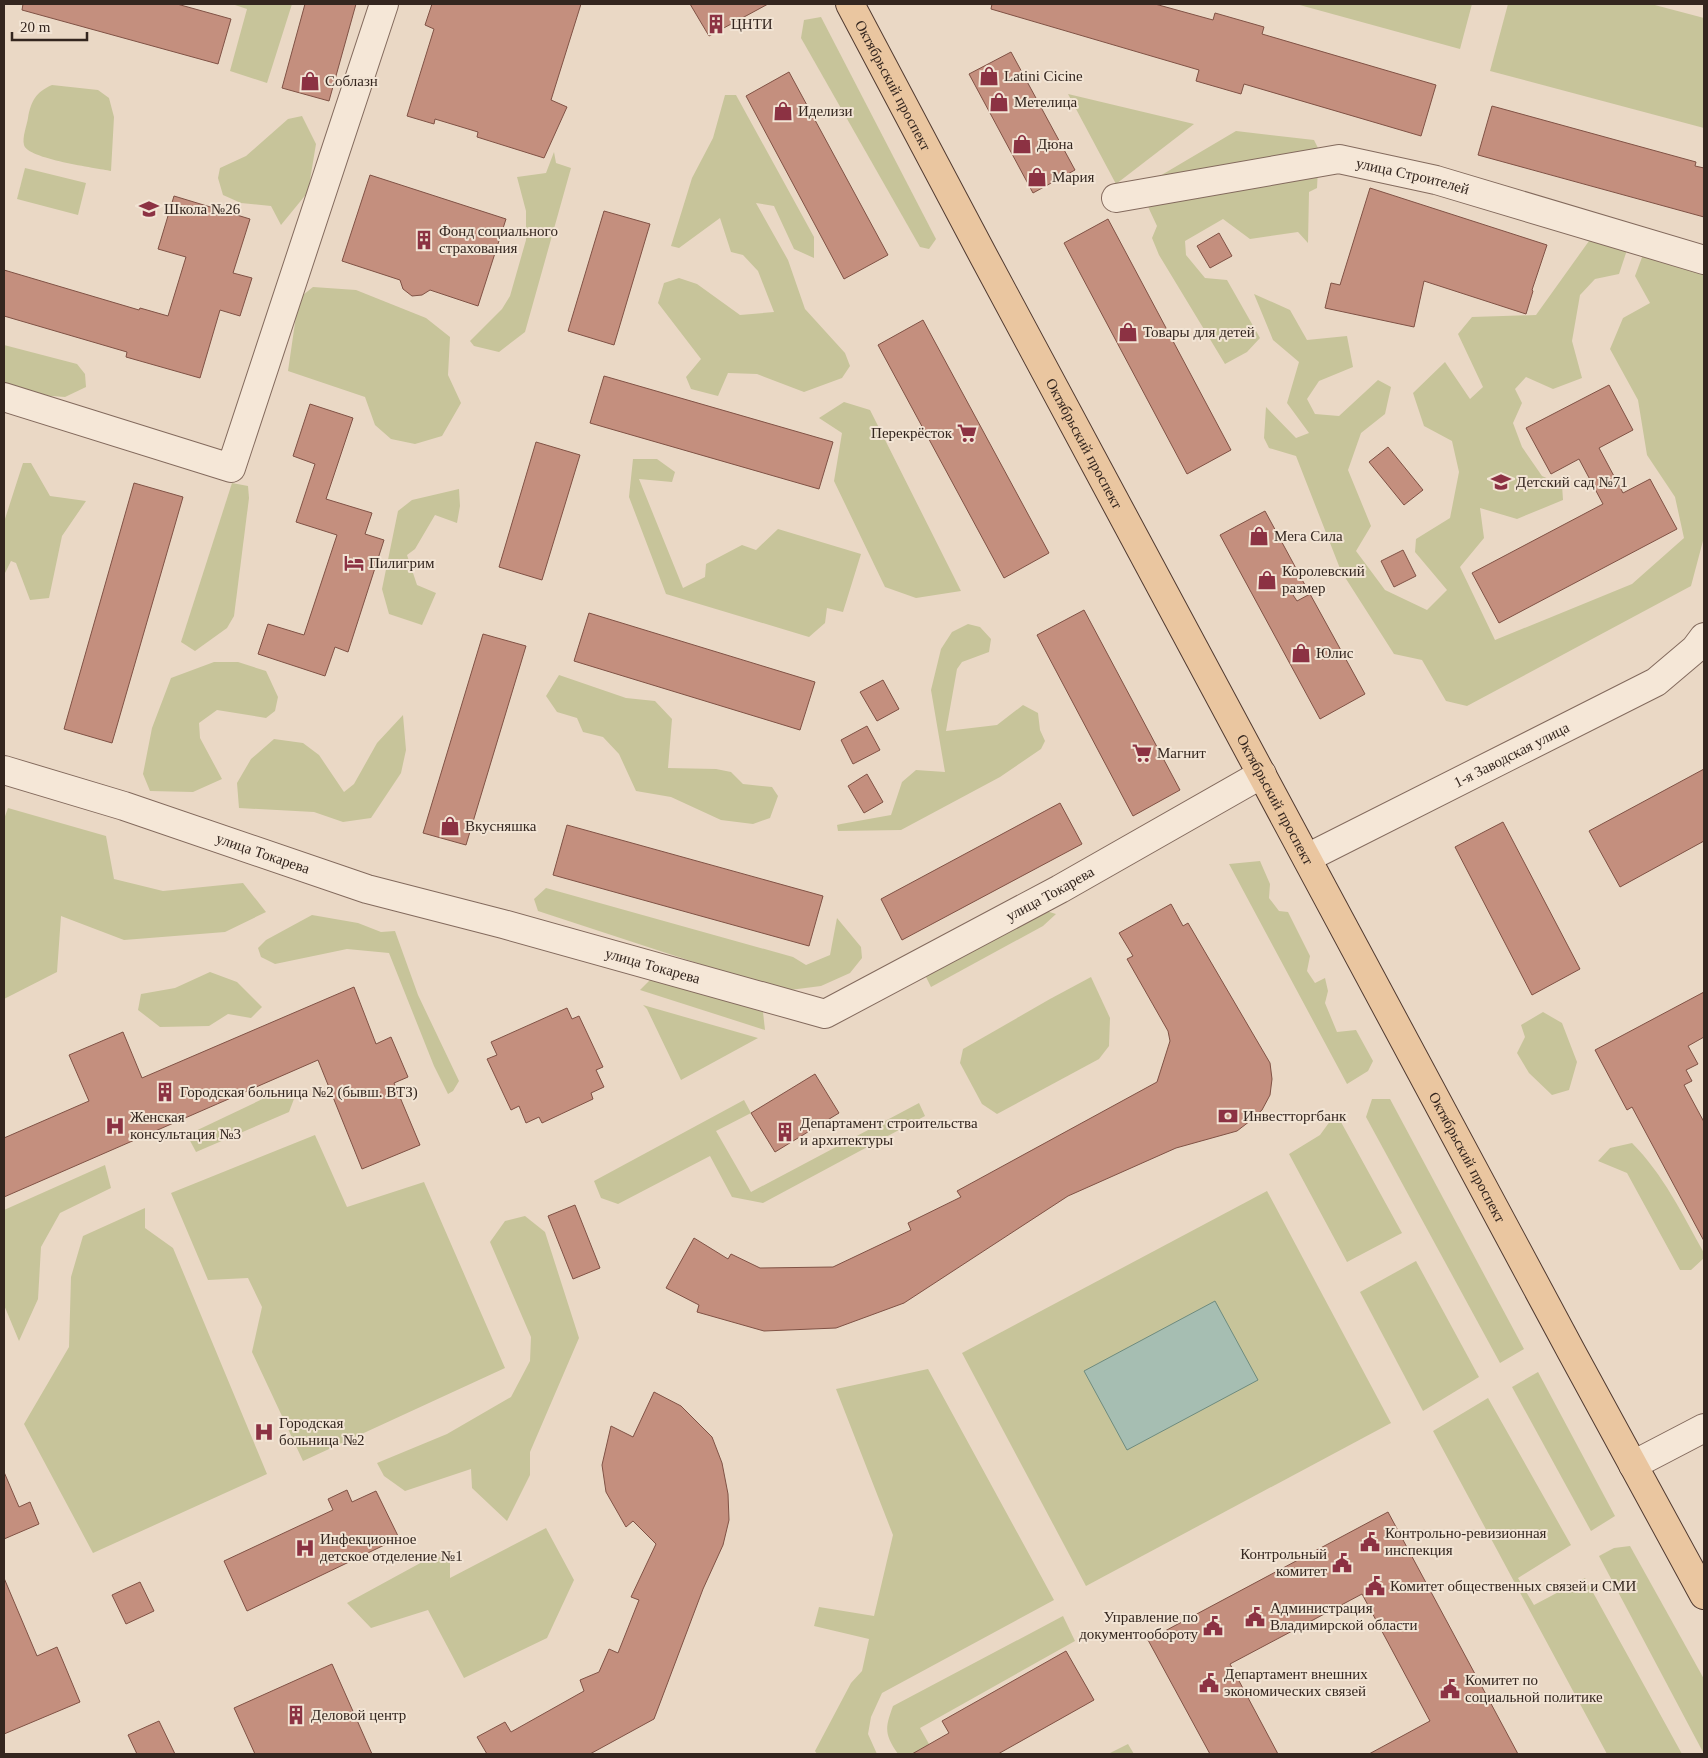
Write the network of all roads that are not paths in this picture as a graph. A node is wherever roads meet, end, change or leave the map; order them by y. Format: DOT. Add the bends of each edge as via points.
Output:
graph roads {
  1 [pos="384,4"];
  2 [pos="850,4"];
  3 [pos="1116,198"];
  4 [pos="1704,260"];
  5 [pos="4,397"];
  6 [pos="1704,637"];
  7 [pos="4,770"];
  8 [pos="1262,774"];
  9 [pos="1306,858"];
  10 [pos="1704,1428"];
  11 [pos="1633,1465"];
  12 [pos="1704,1595"];
  1 -- 5 [label="street" via="231,468"];
  2 -- 8 [label="main road, Октябрьский проспект"];
  3 -- 4 [label="street, улица Строителей" via="1338,159 1436,180"];
  6 -- 9 [label="street, 1-я Заводская улица" via="1695,649 1656,682"];
  7 -- 8 [label="street, улица Токарева" via="124,806 367,889 826,1014 1060,889"];
  8 -- 9 [label="main road, Октябрьский проспект"];
  9 -- 11 [label="main road, Октябрьский проспект"];
  10 -- 11 [label="street"];
  11 -- 12 [label="main road, Октябрьский проспект"];
}
